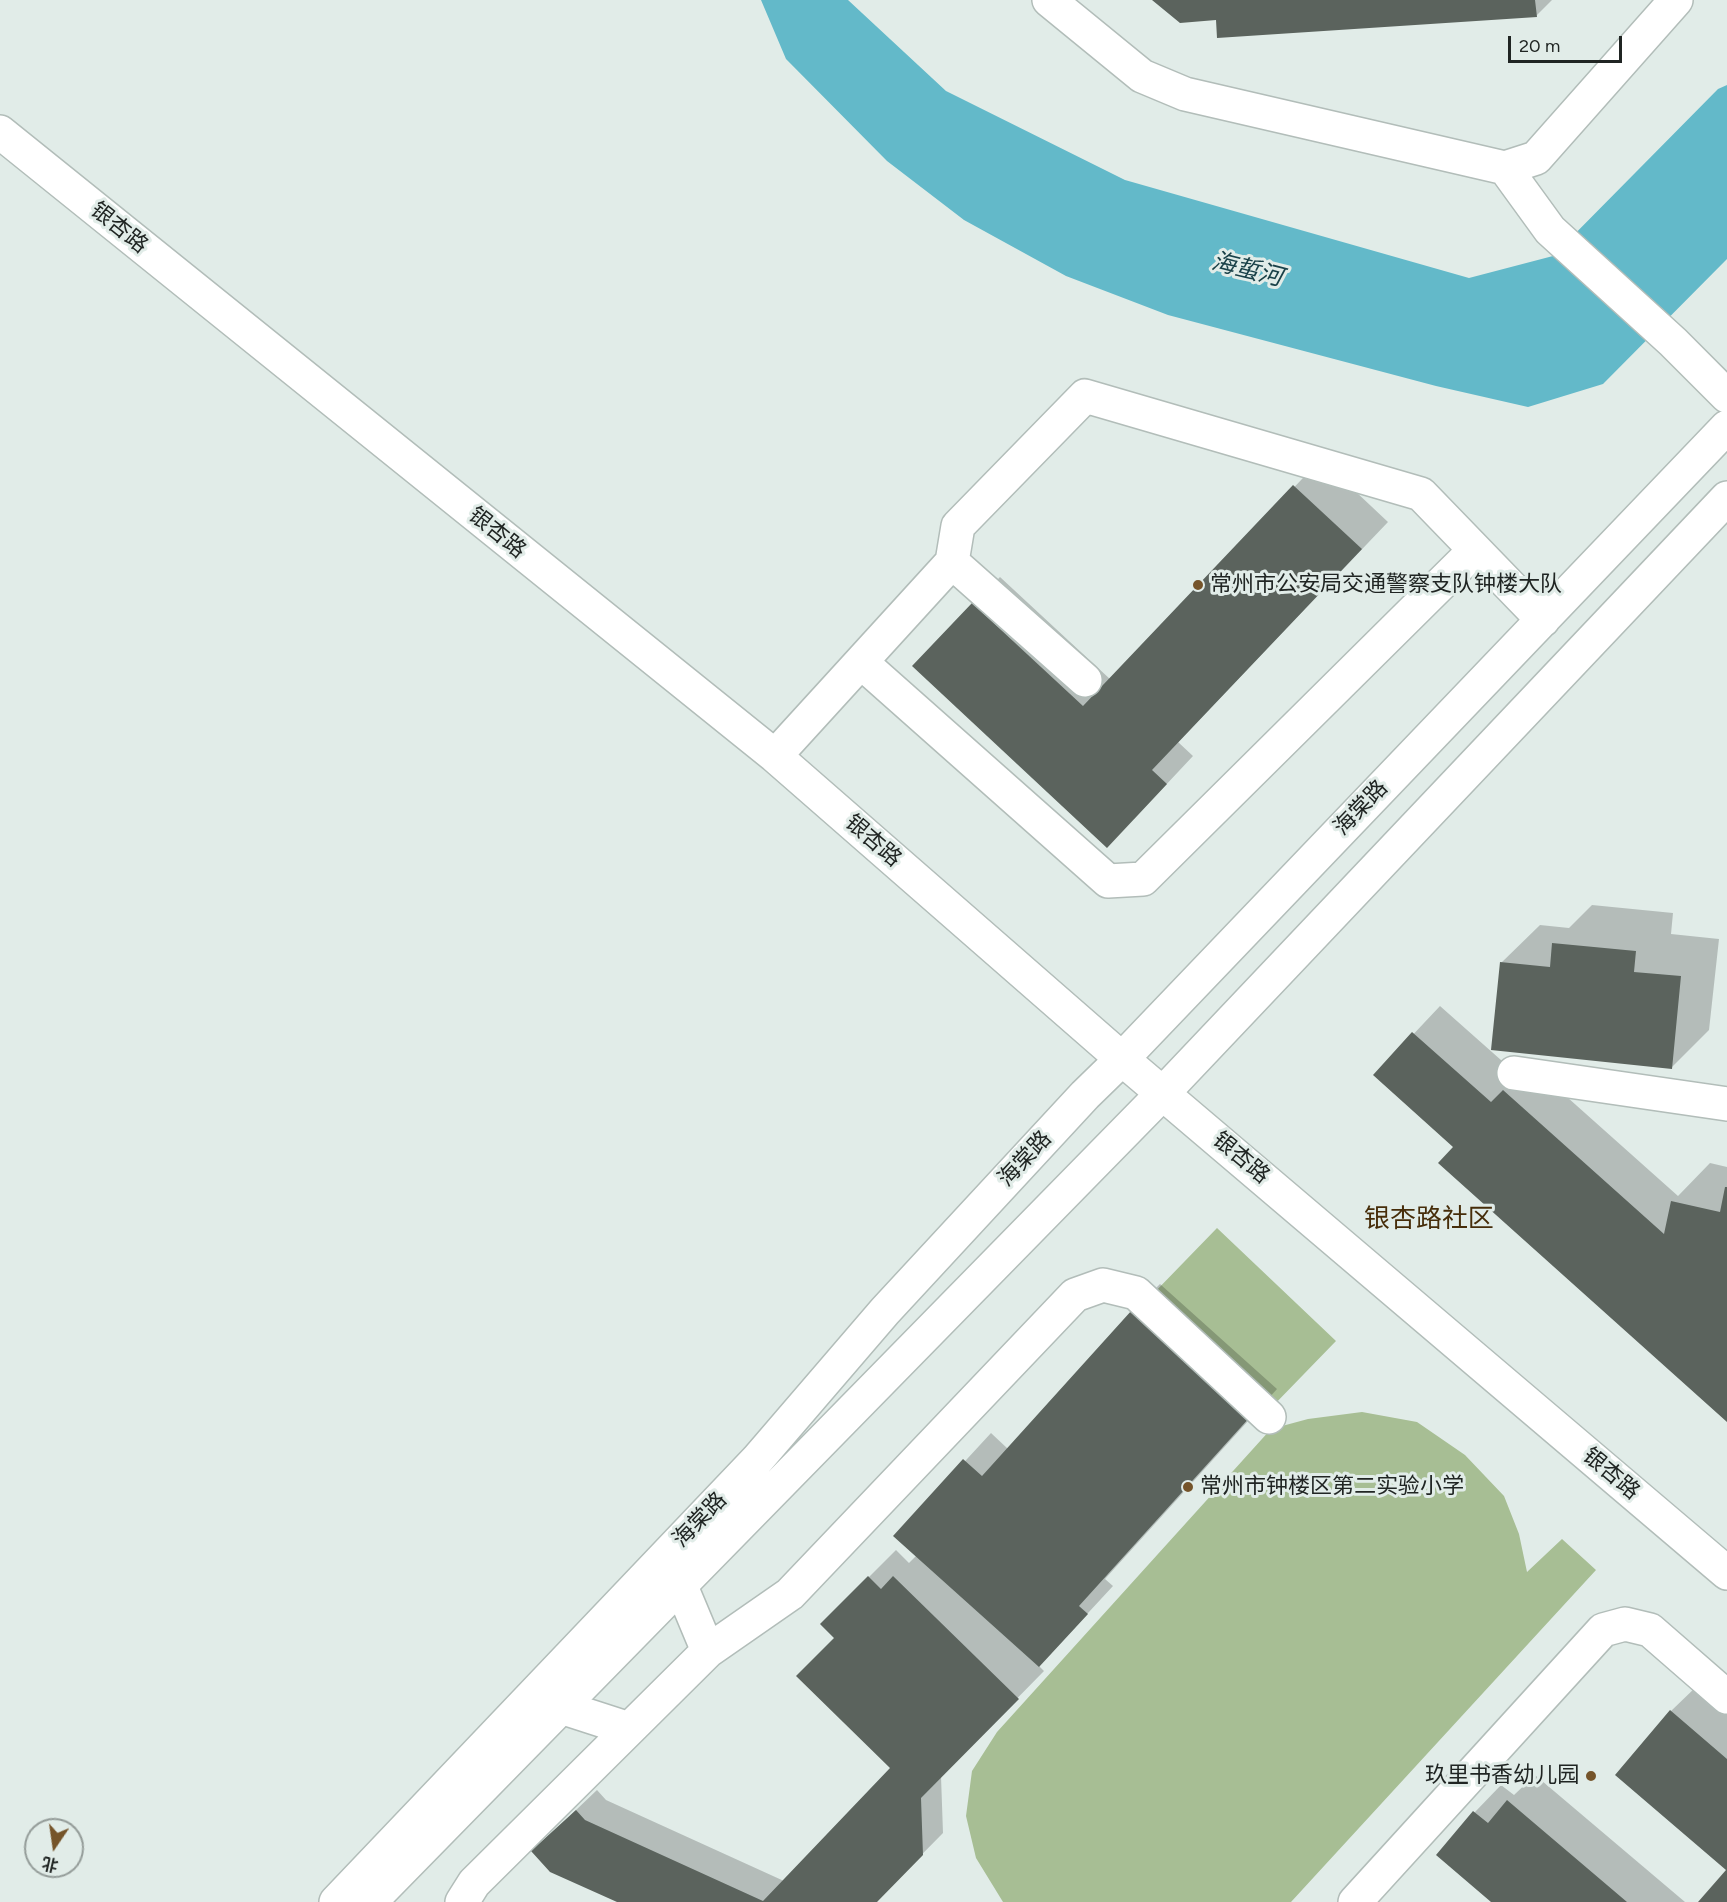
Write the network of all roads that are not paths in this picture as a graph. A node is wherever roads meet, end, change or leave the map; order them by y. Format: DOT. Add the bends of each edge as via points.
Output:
graph roads {
  1 [pos="1049,0"];
  2 [pos="1676,0"];
  3 [pos="0,132"];
  4 [pos="1505,168"];
  5 [pos="1727,396"];
  6 [pos="1727,427"];
  7 [pos="1727,498"];
  8 [pos="1476,550"];
  9 [pos="952,562"];
  10 [pos="1543,620"];
  11 [pos="861,662"];
  12 [pos="1084,680"];
  13 [pos="775,756"];
  14 [pos="1122,1059"];
  15 [pos="1514,1073"];
  16 [pos="1164,1092"];
  17 [pos="1727,1104"];
  18 [pos="1269,1417"];
  19 [pos="1727,1573"];
  20 [pos="680,1584"];
  21 [pos="708,1651"];
  22 [pos="1727,1697"];
  23 [pos="561,1707"];
  24 [pos="629,1729"];
  25 [pos="336,1902"];
  26 [pos="370,1902"];
  27 [pos="462,1902"];
  28 [pos="1355,1902"];
  1 -- 4 [label="street" via="1142,76 1185,93"];
  2 -- 4 [label="street" via="1536,158"];
  3 -- 13 [label="street, 银杏路"];
  4 -- 5 [label="street" via="1550,230"];
  6 -- 10 [label="street, 海棠路"];
  7 -- 16 [label="street, 海棠路"];
  8 -- 9 [label="street" via="1421,494 1085,396 958,526"];
  8 -- 10 [label="street"];
  8 -- 11 [label="street" via="1143,879 1108,881"];
  9 -- 11 [label="street"];
  9 -- 12 [label="street"];
  10 -- 14 [label="street, 海棠路"];
  11 -- 13 [label="street"];
  13 -- 14 [label="street, 银杏路"];
  14 -- 16 [label="street, 银杏路"];
  14 -- 25 [label="street, 海棠路" via="885,1311 757,1460"];
  15 -- 17 [label="street"];
  16 -- 19 [label="street, 银杏路"];
  16 -- 20 [label="street, 海棠路"];
  18 -- 21 [label="street" via="1136,1293 1103,1285 1075,1295 790,1594"];
  20 -- 21 [label="street"];
  20 -- 23 [label="street, 海棠路"];
  21 -- 24 [label="street"];
  22 -- 28 [label="street" via="1650,1630 1625,1624 1603,1630"];
  23 -- 24 [label="street"];
  23 -- 26 [label="street, 海棠路"];
  24 -- 27 [label="street" via="474,1883"];
}
